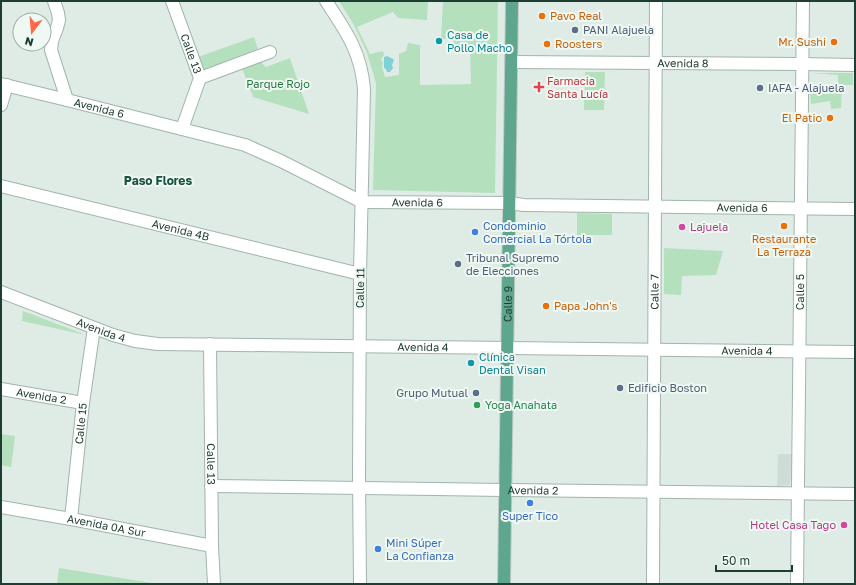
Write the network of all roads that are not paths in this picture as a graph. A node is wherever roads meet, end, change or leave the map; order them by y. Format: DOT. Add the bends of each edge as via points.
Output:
graph roads {
  1 [pos="54,1"];
  2 [pos="172,1"];
  3 [pos="326,1"];
  4 [pos="512,1"];
  5 [pos="656,1"];
  6 [pos="803,1"];
  7 [pos="270,52"];
  8 [pos="511,62"];
  9 [pos="656,63"];
  10 [pos="802,64"];
  11 [pos="855,65"];
  12 [pos="200,78"];
  13 [pos="4,85"];
  14 [pos="67,100"];
  15 [pos="1,105"];
  16 [pos="182,129"];
  17 [pos="1,186"];
  18 [pos="362,202"];
  19 [pos="509,203"];
  20 [pos="655,207"];
  21 [pos="801,208"];
  22 [pos="855,209"];
  23 [pos="360,274"];
  24 [pos="1,292"];
  25 [pos="94,328"];
  26 [pos="210,344"];
  27 [pos="360,346"];
  28 [pos="507,348"];
  29 [pos="654,350"];
  30 [pos="800,352"];
  31 [pos="855,352"];
  32 [pos="1,389"];
  33 [pos="83,403"];
  34 [pos="211,486"];
  35 [pos="359,488"];
  36 [pos="505,490"];
  37 [pos="654,492"];
  38 [pos="798,493"];
  39 [pos="855,494"];
  40 [pos="1,507"];
  41 [pos="71,519"];
  42 [pos="212,546"];
  43 [pos="214,584"];
  44 [pos="360,584"];
  45 [pos="504,584"];
  46 [pos="653,584"];
  47 [pos="797,584"];
  1 -- 14 [label="street" via="59,20 51,50"];
  2 -- 12 [label="street, Calle 13"];
  3 -- 18 [label="street, Calle 11" via="354,46 361,66 364,89"];
  4 -- 8 [label="main road, Calle 9"];
  5 -- 9 [label="street, Calle 7"];
  6 -- 10 [label="street, Calle 5"];
  7 -- 12 [label="street"];
  8 -- 9 [label="street, Avenida 8"];
  8 -- 19 [label="main road, Calle 9"];
  9 -- 10 [label="street, Avenida 8"];
  9 -- 20 [label="street, Calle 7"];
  10 -- 11 [label="street, Avenida 8"];
  10 -- 21 [label="street, Calle 5"];
  12 -- 16 [label="street, Calle 13"];
  13 -- 14 [label="street, Avenida 6"];
  13 -- 15 [label="street"];
  14 -- 16 [label="street, Avenida 6"];
  16 -- 18 [label="street, Avenida 6" via="252,148"];
  17 -- 23 [label="street, Avenida 4B"];
  18 -- 19 [label="street, Avenida 6"];
  18 -- 23 [label="street, Calle 11"];
  19 -- 20 [label="street, Avenida 6"];
  19 -- 28 [label="main road, Calle 9"];
  20 -- 21 [label="street, Avenida 6"];
  20 -- 29 [label="street, Calle 7"];
  21 -- 22 [label="street, Avenida 6"];
  21 -- 30 [label="street, Calle 5"];
  23 -- 27 [label="street, Calle 11"];
  24 -- 25 [label="street, Avenida 4"];
  25 -- 26 [label="street, Avenida 4" via="147,343"];
  25 -- 33 [label="street, Calle 15"];
  26 -- 27 [label="street, Avenida 4"];
  26 -- 34 [label="street, Calle 13"];
  27 -- 28 [label="street, Avenida 4"];
  27 -- 35 [label="street, Calle 11"];
  28 -- 29 [label="street, Avenida 4"];
  28 -- 36 [label="main road, Calle 9"];
  29 -- 30 [label="street, Avenida 4"];
  29 -- 37 [label="street, Calle 7"];
  30 -- 31 [label="street, Avenida 4"];
  30 -- 38 [label="street, Calle 5"];
  32 -- 33 [label="street, Avenida 2"];
  33 -- 41 [label="street, Calle 15"];
  34 -- 35 [label="street, Avenida 2"];
  34 -- 42 [label="street, Calle 13"];
  35 -- 36 [label="street, Avenida 2"];
  35 -- 44 [label="street, Calle 11"];
  36 -- 37 [label="street, Avenida 2"];
  36 -- 45 [label="main road, Calle 9"];
  37 -- 38 [label="street, Avenida 2"];
  37 -- 46 [label="street, Calle 7"];
  38 -- 39 [label="street, Avenida 2"];
  38 -- 47 [label="street, Calle 5"];
  40 -- 41 [label="street, Avenida 0A Sur"];
  41 -- 42 [label="street, Avenida 0A Sur"];
  42 -- 43 [label="street, Calle 13"];
}
